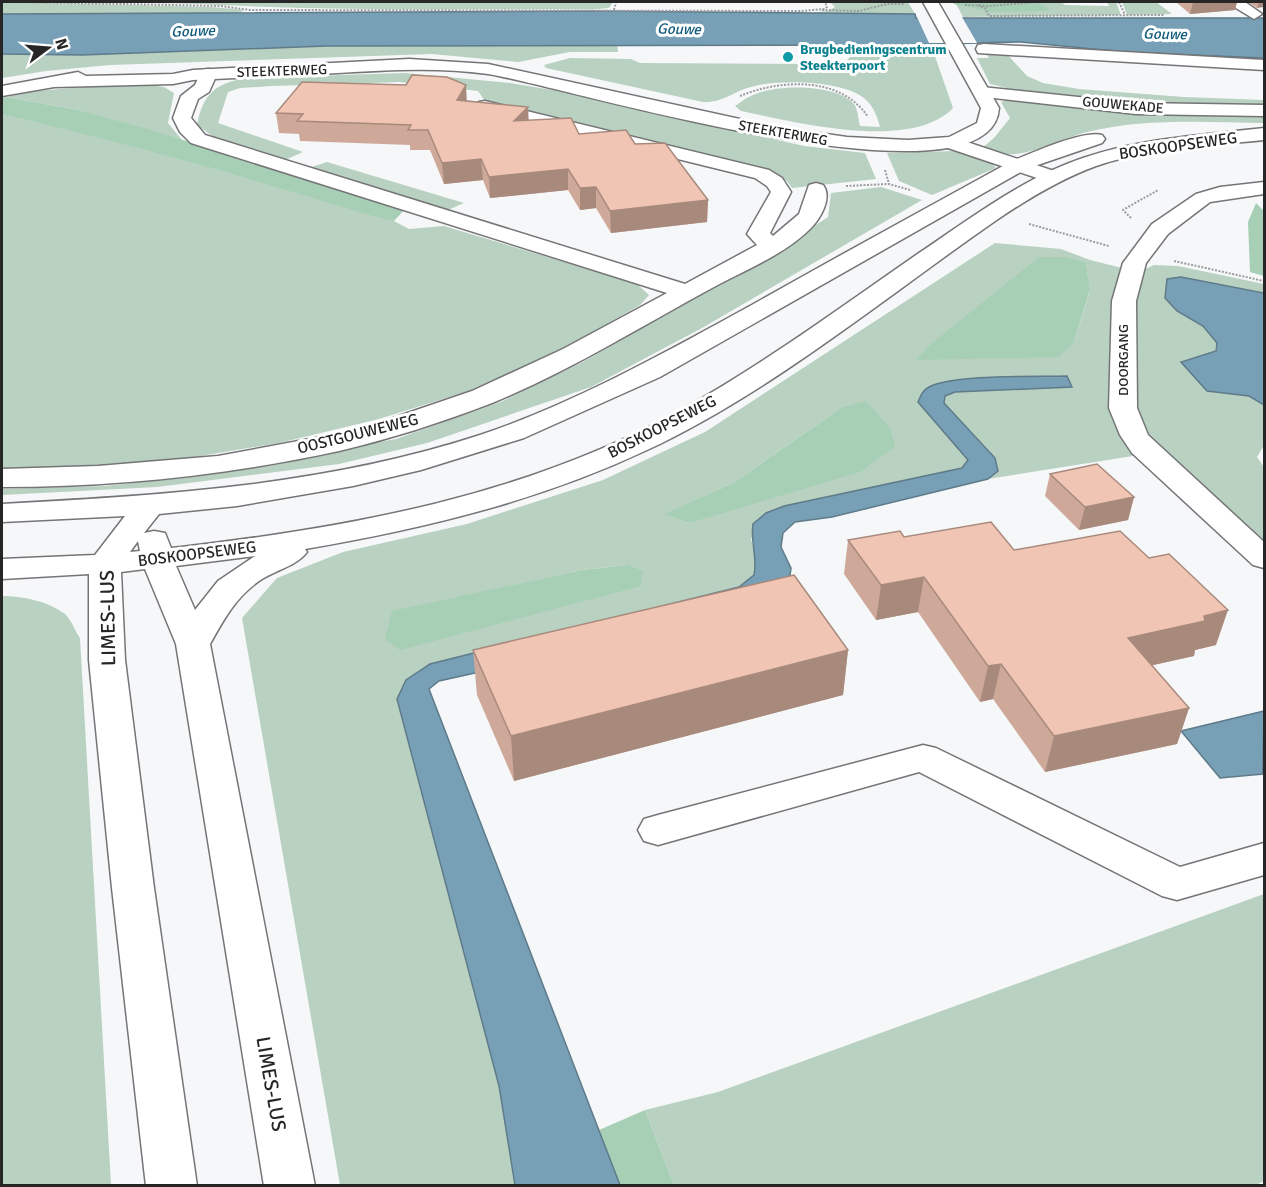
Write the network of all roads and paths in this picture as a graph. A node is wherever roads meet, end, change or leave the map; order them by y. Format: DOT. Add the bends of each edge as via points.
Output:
graph roads {
  1 [pos="25,2"];
  2 [pos="616,2"];
  3 [pos="825,2"];
  4 [pos="1038,2"];
  5 [pos="1119,2"];
  6 [pos="1236,2"];
  7 [pos="978,3"];
  8 [pos="887,4"];
  9 [pos="936,8"];
  10 [pos="614,10"];
  11 [pos="818,10"];
  12 [pos="1125,15"];
  13 [pos="1165,15"];
  14 [pos="1254,15"];
  15 [pos="984,49"];
  16 [pos="1264,65"];
  17 [pos="201,74"];
  18 [pos="2,91"];
  19 [pos="982,92"];
  20 [pos="737,98"];
  21 [pos="483,106"];
  22 [pos="1264,111"];
  23 [pos="871,124"];
  24 [pos="1264,133"];
  25 [pos="952,143"];
  26 [pos="1019,165"];
  27 [pos="1053,177"];
  28 [pos="1264,188"];
  29 [pos="816,189"];
  30 [pos="919,194"];
  31 [pos="1024,223"];
  32 [pos="772,246"];
  33 [pos="1142,253"];
  34 [pos="1264,281"];
  35 [pos="687,292"];
  36 [pos="2,478"];
  37 [pos="149,506"];
  38 [pos="2,513"];
  39 [pos="322,538"];
  40 [pos="1264,558"];
  41 [pos="157,560"];
  42 [pos="105,563"];
  43 [pos="2,569"];
  44 [pos="193,644"];
  45 [pos="658,830"];
  46 [pos="1264,859"];
  47 [pos="172,1185"];
  48 [pos="290,1185"];
  1 -- 10 [label="path" via="250,10"];
  2 -- 10 [label="path"];
  3 -- 11 [label="path" via="828,7"];
  4 -- 7 [label="path" via="988,6"];
  5 -- 12 [label="path"];
  6 -- 14 [label="main road"];
  7 -- 12 [label="path" via="989,16"];
  8 -- 11 [label="path" via="859,11"];
  9 -- 19 [label="main road, STEEKTERWEG"];
  10 -- 11 [label="path"];
  12 -- 13 [label="path"];
  15 -- 16 [label="main road"];
  17 -- 18 [label="main road, STEEKTERWEG" via="173,79 56,81"];
  17 -- 25 [label="main road, STEEKTERWEG" via="371,68 511,76 812,140 884,146"];
  17 -- 35 [label="main road" via="203,88 190,96 182,118 198,139"];
  19 -- 22 [label="main road, GOUWEKADE" via="1117,106"];
  19 -- 25 [label="main road, STEEKTERWEG" via="990,108 989,120 984,127"];
  20 -- 23 [label="path" via="778,85 832,89 858,101"];
  21 -- 32 [label="main road" via="762,174 782,192 758,234"];
  24 -- 26 [label="main road, BOSKOOPSEWEG" via="1197,129 1128,134 1081,143"];
  24 -- 27 [label="main road, BOSKOOPSEWEG" via="1143,148 1086,163"];
  25 -- 26 [label="main road"];
  26 -- 27 [label="main road"];
  26 -- 37 [label="main road, BOSKOOPSEWEG" via="651,371 499,438 341,479"];
  27 -- 39 [label="main road, BOSKOOPSEWEG" via="1013,200 788,354 668,428 585,466 512,491 452,510"];
  28 -- 33 [label="main road" via="1203,198 1160,229"];
  29 -- 30 [label="path" via="889,184"];
  29 -- 32 [label="main road, OOSTGOUWEWEG" via="817,202 811,215"];
  31 -- 33 [label="path"];
  32 -- 35 [label="main road, OOSTGOUWEWEG"];
  33 -- 34 [label="path"];
  33 -- 40 [label="main road, DOORGANG" via="1131,272 1124,301 1124,408 1134,435 1155,460"];
  35 -- 36 [label="main road, OOSTGOUWEWEG" via="493,392 339,442 218,465"];
  37 -- 38 [label="main road, BOSKOOPSEWEG"];
  37 -- 41 [label="main road, LIMES-LUS"];
  37 -- 42 [label="main road, LIMES-LUS"];
  39 -- 41 [label="main road, BOSKOOPSEWEG"];
  39 -- 44 [label="main road" via="269,561 234,583 213,607"];
  41 -- 42 [label="main road, BOSKOOPSEWEG"];
  41 -- 44 [label="main road, LIMES-LUS"];
  42 -- 43 [label="main road, BOSKOOPSEWEG"];
  42 -- 47 [label="main road, LIMES-LUS" via="110,683"];
  44 -- 48 [label="main road, LIMES-LUS"];
  45 -- 46 [label="main road" via="923,758 1177,884"];
}
